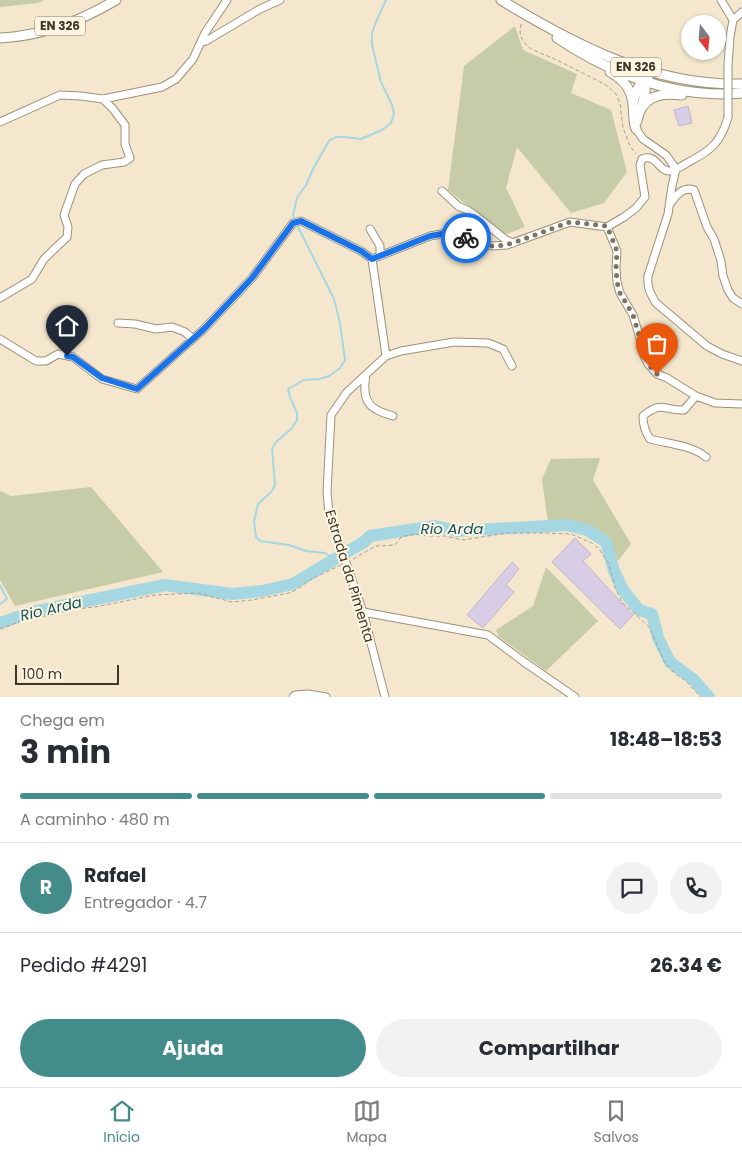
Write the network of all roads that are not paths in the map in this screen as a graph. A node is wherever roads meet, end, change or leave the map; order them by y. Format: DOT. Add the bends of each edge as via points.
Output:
graph roads {
  1 [pos="116,0"];
  2 [pos="228,0"];
  3 [pos="280,0"];
  4 [pos="501,0"];
  5 [pos="721,0"];
  6 [pos="742,12"];
  7 [pos="734,20"];
  8 [pos="537,22"];
  9 [pos="549,34"];
  10 [pos="0,38"];
  11 [pos="201,42"];
  12 [pos="635,66"];
  13 [pos="645,81"];
  14 [pos="710,83"];
  15 [pos="742,84"];
  16 [pos="742,93"];
  17 [pos="742,97"];
  18 [pos="104,100"];
  19 [pos="638,104"];
  20 [pos="0,122"];
  21 [pos="636,129"];
  22 [pos="676,169"];
  23 [pos="442,191"];
  24 [pos="670,204"];
  25 [pos="607,226"];
  26 [pos="370,229"];
  27 [pos="513,243"];
  28 [pos="380,256"];
  29 [pos="372,259"];
  30 [pos="0,298"];
  31 [pos="742,304"];
  32 [pos="118,323"];
  33 [pos="0,338"];
  34 [pos="192,339"];
  35 [pos="386,356"];
  36 [pos="742,361"];
  37 [pos="512,366"];
  38 [pos="366,374"];
  39 [pos="696,396"];
  40 [pos="742,404"];
  41 [pos="393,416"];
  42 [pos="706,457"];
  43 [pos="363,612"];
  44 [pos="293,697"];
  45 [pos="326,697"];
  46 [pos="385,697"];
  47 [pos="575,697"];
  1 -- 10 [label="main road, EN 326" via="64,25 33,34"];
  2 -- 11 [label="street"];
  3 -- 11 [label="street"];
  4 -- 8 [label="main road, EN 326"];
  5 -- 7 [label="street"];
  6 -- 7 [label="street"];
  7 -- 22 [label="street, bridge" via="728,65 728,117 724,130 708,151"];
  8 -- 9 [label="main road, EN 326"];
  8 -- 12 [label="main road, EN 326" via="599,53"];
  9 -- 13 [label="main road, EN 326" via="612,69"];
  9 -- 19 [label="main road" via="566,49 622,80"];
  11 -- 18 [label="street" via="193,59 176,78 162,87"];
  12 -- 13 [label="main road"];
  12 -- 14 [label="main road, EN 326" via="671,77"];
  13 -- 14 [label="main road" via="656,77 692,85"];
  13 -- 16 [label="main road, EN 326" via="710,94"];
  13 -- 19 [label="main road" via="637,88"];
  14 -- 15 [label="main road, EN 326"];
  17 -- 19 [label="main road" via="675,94 661,95"];
  18 -- 20 [label="street" via="60,95"];
  18 -- 30 [label="street" via="126,125 125,144 130,158 102,165 84,174 75,184 64,214 67,237 44,259 32,279"];
  19 -- 21 [label="main road" via="633,119"];
  21 -- 22 [label="street" via="642,139 666,155"];
  22 -- 24 [label="street"];
  22 -- 25 [label="street" via="664,170 653,159 642,159 645,197 636,208"];
  23 -- 27 [label="street" via="458,206"];
  24 -- 31 [label="street" via="682,191 694,190 714,239 728,290"];
  24 -- 36 [label="street" via="648,276 651,294 656,303 707,346"];
  25 -- 27 [label="street" via="570,222"];
  25 -- 39 [label="street" via="617,251 620,293 633,315 648,364 657,374"];
  26 -- 28 [label="street" via="380,246"];
  27 -- 28 [label="street" via="492,246 447,233 430,236"];
  28 -- 29 [label="street"];
  29 -- 34 [label="street" via="301,221 293,223 252,278"];
  29 -- 35 [label="street"];
  32 -- 34 [label="street" via="156,329 172,327"];
  33 -- 34 [label="street" via="36,361 46,361 58,354 73,357 102,378 137,389"];
  35 -- 37 [label="street" via="454,342 488,343 503,349"];
  35 -- 38 [label="street, Estrada da Pimenta"];
  38 -- 41 [label="street" via="364,390 367,401 373,408"];
  38 -- 43 [label="street, Estrada da Pimenta" via="347,392 331,415 326,492 329,512"];
  39 -- 40 [label="street" via="714,403"];
  39 -- 42 [label="street" via="684,410 656,407 643,416 643,421 650,439 688,448"];
  43 -- 46 [label="street, Estrada da Pimenta"];
  43 -- 47 [label="street" via="488,635"];
  44 -- 45 [label="street" via="308,694"];
}
